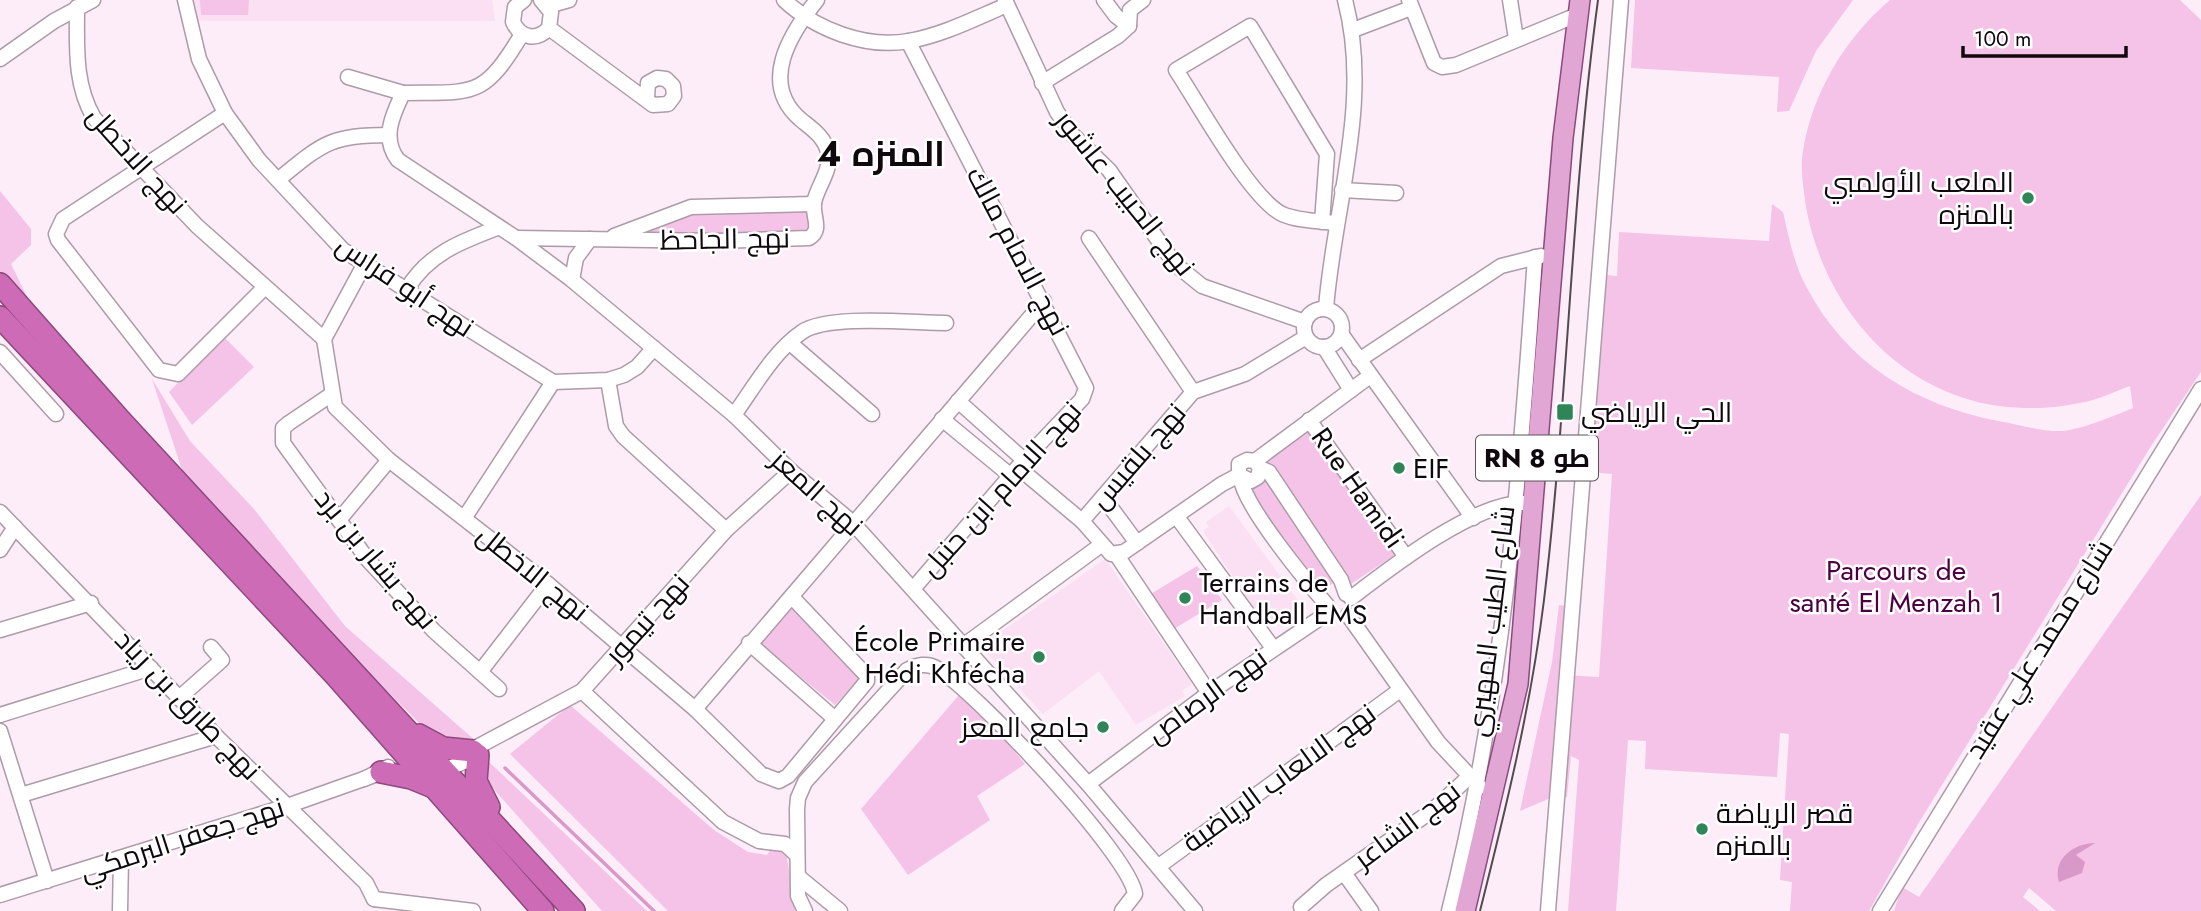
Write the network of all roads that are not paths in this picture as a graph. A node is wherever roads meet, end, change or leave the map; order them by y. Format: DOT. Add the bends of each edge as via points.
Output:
graph roads {
  1 [pos="93,0"];
  2 [pos="185,0"];
  3 [pos="569,0"];
  4 [pos="784,0"];
  5 [pos="817,0"];
  6 [pos="1104,0"];
  7 [pos="1143,0"];
  8 [pos="1345,0"];
  9 [pos="1510,0"];
  10 [pos="1621,0"];
  11 [pos="521,1"];
  12 [pos="545,3"];
  13 [pos="1006,3"];
  14 [pos="1410,4"];
  15 [pos="76,7"];
  16 [pos="1578,8"];
  17 [pos="803,18"];
  18 [pos="1129,26"];
  19 [pos="549,28"];
  20 [pos="1353,30"];
  21 [pos="522,34"];
  22 [pos="1516,39"];
  23 [pos="908,41"];
  24 [pos="0,58"];
  25 [pos="348,77"];
  26 [pos="1042,83"];
  27 [pos="403,93"];
  28 [pos="646,97"];
  29 [pos="225,113"];
  30 [pos="389,135"];
  31 [pos="139,167"];
  32 [pos="279,179"];
  33 [pos="1342,190"];
  34 [pos="1396,193"];
  35 [pos="814,204"];
  36 [pos="1329,222"];
  37 [pos="497,228"];
  38 [pos="516,238"];
  39 [pos="1089,238"];
  40 [pos="597,239"];
  41 [pos="1554,251"];
  42 [pos="1535,257"];
  43 [pos="364,265"];
  44 [pos="0,275"];
  45 [pos="572,280"];
  46 [pos="264,289"];
  47 [pos="407,289"];
  48 [pos="7,291"];
  49 [pos="1044,301"];
  50 [pos="1326,308"];
  51 [pos="0,317"];
  52 [pos="1305,321"];
  53 [pos="946,323"];
  54 [pos="1342,335"];
  55 [pos="1306,337"];
  56 [pos="324,339"];
  57 [pos="790,343"];
  58 [pos="1324,347"];
  59 [pos="654,348"];
  60 [pos="0,352"];
  61 [pos="1359,360"];
  62 [pos="1370,376"];
  63 [pos="608,380"];
  64 [pos="553,383"];
  65 [pos="1086,388"];
  66 [pos="2201,389"];
  67 [pos="1350,390"];
  68 [pos="1193,392"];
  69 [pos="332,394"];
  70 [pos="958,401"];
  71 [pos="56,414"];
  72 [pos="872,414"];
  73 [pos="734,415"];
  74 [pos="942,419"];
  75 [pos="1309,420"];
  76 [pos="388,460"];
  77 [pos="1257,465"];
  78 [pos="1021,470"];
  79 [pos="791,471"];
  80 [pos="1240,477"];
  81 [pos="1103,498"];
  82 [pos="1525,503"];
  83 [pos="0,512"];
  84 [pos="465,517"];
  85 [pos="1177,517"];
  86 [pos="1473,518"];
  87 [pos="339,520"];
  88 [pos="1082,521"];
  89 [pos="852,522"];
  90 [pos="15,527"];
  91 [pos="726,530"];
  92 [pos="1137,543"];
  93 [pos="1101,545"];
  94 [pos="0,550"];
  95 [pos="1116,554"];
  96 [pos="1520,555"];
  97 [pos="1406,557"];
  98 [pos="548,584"];
  99 [pos="913,589"];
  100 [pos="1348,596"];
  101 [pos="792,597"];
  102 [pos="90,603"];
  103 [pos="1328,608"];
  104 [pos="1348,615"];
  105 [pos="0,629"];
  106 [pos="749,643"];
  107 [pos="963,646"];
  108 [pos="211,647"];
  109 [pos="622,648"];
  110 [pos="1273,648"];
  111 [pos="151,668"];
  112 [pos="480,672"];
  113 [pos="336,676"];
  114 [pos="499,689"];
  115 [pos="1400,690"];
  116 [pos="582,691"];
  117 [pos="1209,693"];
  118 [pos="179,698"];
  119 [pos="695,709"];
  120 [pos="0,715"];
  121 [pos="835,719"];
  122 [pos="386,721"];
  123 [pos="0,731"];
  124 [pos="216,736"];
  125 [pos="1054,747"];
  126 [pos="479,750"];
  127 [pos="4,759"];
  128 [pos="1034,761"];
  129 [pos="1067,762"];
  130 [pos="428,769"];
  131 [pos="375,774"];
  132 [pos="1049,778"];
  133 [pos="1474,780"];
  134 [pos="1088,785"];
  135 [pos="22,795"];
  136 [pos="1493,796"];
  137 [pos="287,806"];
  138 [pos="506,836"];
  139 [pos="797,855"];
  140 [pos="121,858"];
  141 [pos="1159,866"];
  142 [pos="538,871"];
  143 [pos="1344,873"];
  144 [pos="800,878"];
  145 [pos="47,881"];
  146 [pos="0,895"];
  147 [pos="373,905"];
  148 [pos="1301,907"];
  149 [pos="435,909"];
  150 [pos="120,911"];
  151 [pos="472,911"];
  152 [pos="543,911"];
  153 [pos="574,911"];
  154 [pos="805,911"];
  155 [pos="840,911"];
  156 [pos="1122,911"];
  157 [pos="1195,911"];
  158 [pos="1371,911"];
  159 [pos="1449,911"];
  160 [pos="1465,911"];
  161 [pos="1548,911"];
  162 [pos="1880,911"];
  1 -- 15 [label="street"];
  2 -- 29 [label="street, نهج أبو فراس" via="200,59"];
  3 -- 12 [label="street"];
  4 -- 17 [label="street"];
  5 -- 17 [label="street, نهج الجاحظ"];
  6 -- 18 [label="street"];
  7 -- 18 [label="street" via="1130,10"];
  8 -- 20 [label="street"];
  9 -- 22 [label="street"];
  10 -- 161 [label="street"];
  11 -- 21 [label="street" via="513,22"];
  12 -- 19 [label="street" via="551,12"];
  13 -- 23 [label="street"];
  13 -- 26 [label="street, نهج الحبيب عاشور"];
  14 -- 20 [label="street"];
  14 -- 22 [label="street" via="1434,63 1442,67"];
  15 -- 24 [label="street"];
  15 -- 31 [label="street, نهج الاخطل" via="83,99 94,118"];
  16 -- 22 [label="street"];
  16 -- 41 [label="main road, شارع الطيب المهيري / RN 8 طو"];
  17 -- 23 [label="street" via="850,37"];
  17 -- 35 [label="street, نهج الجاحظ" via="787,44 780,86 788,107 827,149 827,170"];
  18 -- 26 [label="street"];
  19 -- 21 [label="street" via="537,36"];
  19 -- 28 [label="street"];
  20 -- 33 [label="street" via="1357,70"];
  21 -- 27 [label="street" via="485,85 461,92"];
  23 -- 49 [label="street, نهج الامام مالك"];
  25 -- 27 [label="street"];
  26 -- 52 [label="street, نهج الحبيب عاشور" via="1073,135 1109,170 1188,277"];
  27 -- 30 [label="street"];
  29 -- 31 [label="street"];
  29 -- 32 [label="street, نهج أبو فراس" via="244,142"];
  30 -- 32 [label="street" via="330,141"];
  30 -- 37 [label="street, نهج المعز" via="398,160"];
  31 -- 46 [label="street, نهج الاخطل"];
  31 -- 46 [label="street" via="63,219 56,234 159,370 178,374"];
  32 -- 43 [label="street, نهج أبو فراس" via="329,236"];
  33 -- 34 [label="street"];
  33 -- 36 [label="street"];
  35 -- 40 [label="street, نهج الجاحظ" via="691,207"];
  35 -- 40 [label="street, نهج الجاحظ" via="817,229 809,238"];
  36 -- 36 [label="street" via="1327,154 1250,26 1176,70 1260,197 1284,215"];
  36 -- 50 [label="street"];
  37 -- 38 [label="street, نهج المعز"];
  37 -- 47 [label="street" via="460,242 431,260"];
  38 -- 40 [label="street, نهج الجاحظ"];
  38 -- 45 [label="street, نهج المعز"];
  39 -- 68 [label="street"];
  40 -- 45 [label="street" via="573,266"];
  41 -- 42 [label="street"];
  41 -- 82 [label="main road, شارع الطيب المهيري / RN 8 طو"];
  42 -- 61 [label="street" via="1501,266"];
  42 -- 82 [label="street"];
  43 -- 47 [label="street, نهج أبو فراس"];
  43 -- 56 [label="street"];
  44 -- 48 [label="highway"];
  45 -- 59 [label="street, نهج المعز"];
  46 -- 56 [label="street, نهج الاخطل"];
  47 -- 64 [label="street, نهج أبو فراس"];
  48 -- 122 [label="highway"];
  49 -- 65 [label="street, نهج الامام مالك"];
  49 -- 70 [label="street"];
  50 -- 52 [label="street"];
  50 -- 54 [label="street" via="1340,318"];
  51 -- 113 [label="highway"];
  52 -- 55 [label="street"];
  53 -- 57 [label="street" via="821,323"];
  54 -- 58 [label="street"];
  54 -- 61 [label="street"];
  55 -- 58 [label="street" via="1313,345"];
  55 -- 68 [label="street, نهج بلقيس" via="1245,374"];
  56 -- 69 [label="street, نهج الاخطل"];
  57 -- 72 [label="street"];
  57 -- 73 [label="street"];
  58 -- 67 [label="street"];
  59 -- 63 [label="street" via="637,367"];
  59 -- 73 [label="street, نهج المعز"];
  60 -- 71 [label="street"];
  61 -- 62 [label="street"];
  62 -- 67 [label="street"];
  62 -- 86 [label="street"];
  63 -- 64 [label="street"];
  63 -- 91 [label="street" via="623,436"];
  64 -- 84 [label="street"];
  65 -- 78 [label="street, نهج الامام ابن حنبل" via="1082,399"];
  66 -- 162 [label="street, شارع محمد علي عقيد"];
  67 -- 75 [label="street"];
  68 -- 81 [label="street, نهج بلقيس"];
  69 -- 76 [label="street, نهج الاخطل" via="335,407"];
  69 -- 87 [label="street, نهج بشار بن برد" via="289,423 282,436"];
  70 -- 74 [label="street"];
  70 -- 78 [label="street"];
  73 -- 79 [label="street, نهج المعز"];
  74 -- 78 [label="street"];
  74 -- 89 [label="street"];
  75 -- 77 [label="street"];
  75 -- 97 [label="street, Rue Hamidi"];
  76 -- 84 [label="street, نهج الاخطل"];
  76 -- 87 [label="street"];
  77 -- 80 [label="street" via="1255,480"];
  77 -- 100 [label="street" via="1272,476"];
  78 -- 88 [label="street"];
  78 -- 99 [label="street, نهج الامام ابن حنبل"];
  79 -- 89 [label="street, نهج المعز"];
  79 -- 91 [label="street, نهج تيمور"];
  80 -- 85 [label="street" via="1222,484"];
  80 -- 103 [label="street" via="1269,528"];
  81 -- 88 [label="street, نهج بلقيس"];
  81 -- 92 [label="street"];
  82 -- 86 [label="street, نهج الرصاص" via="1484,511"];
  82 -- 96 [label="main road, شارع الطيب المهيري / RN 8 طو"];
  83 -- 90 [label="street, نهج طارق بن زياد"];
  84 -- 98 [label="street, نهج الاخطل"];
  85 -- 92 [label="street"];
  85 -- 110 [label="street"];
  86 -- 97 [label="street, نهج الرصاص"];
  87 -- 112 [label="street, نهج بشار بن برد" via="401,597"];
  88 -- 93 [label="street"];
  89 -- 99 [label="street, نهج المعز"];
  89 -- 101 [label="street"];
  90 -- 94 [label="street"];
  90 -- 102 [label="street, نهج طارق بن زياد"];
  91 -- 109 [label="street, نهج تيمور"];
  92 -- 95 [label="street"];
  93 -- 95 [label="street"];
  93 -- 107 [label="street"];
  95 -- 117 [label="street"];
  96 -- 133 [label="street"];
  96 -- 136 [label="main road, شارع الطيب المهيري / RN 8 طو" via="1518,684"];
  97 -- 100 [label="street, نهج الرصاص"];
  98 -- 109 [label="street, نهج الاخطل"];
  98 -- 112 [label="street"];
  99 -- 107 [label="street, نهج المعز"];
  100 -- 103 [label="street, نهج الرصاص" via="1334,594"];
  100 -- 104 [label="street" via="1353,607"];
  101 -- 106 [label="street"];
  101 -- 121 [label="street" via="867,676"];
  102 -- 105 [label="street"];
  102 -- 111 [label="street, نهج طارق بن زياد"];
  103 -- 104 [label="street" via="1335,617"];
  103 -- 110 [label="street, نهج الرصاص"];
  104 -- 115 [label="street"];
  106 -- 119 [label="street"];
  106 -- 121 [label="street"];
  107 -- 125 [label="street, نهج المعز"];
  108 -- 118 [label="street" via="222,660"];
  109 -- 116 [label="street, نهج تيمور"];
  109 -- 119 [label="street, نهج الاخطل"];
  110 -- 117 [label="street, نهج الرصاص"];
  111 -- 118 [label="street, نهج طارق بن زياد"];
  111 -- 120 [label="street"];
  112 -- 114 [label="street, نهج بشار بن برد"];
  113 -- 122 [label="highway"];
  113 -- 130 [label="highway"];
  115 -- 133 [label="street" via="1438,742"];
  115 -- 141 [label="street, نهج الالعاب الرياضية"];
  116 -- 126 [label="street, نهج تيمور"];
  116 -- 139 [label="street" via="723,822 759,841 785,844"];
  117 -- 134 [label="street, نهج الرصاص"];
  118 -- 124 [label="street, نهج طارق بن زياد"];
  119 -- 121 [label="street, نهج الاخطل" via="770,779 784,780"];
  122 -- 126 [label="highway" via="443,748"];
  122 -- 130 [label="highway"];
  122 -- 131 [label="highway" via="388,753"];
  123 -- 127 [label="street"];
  124 -- 135 [label="street"];
  124 -- 137 [label="street, نهج طارق بن زياد"];
  125 -- 128 [label="street"];
  125 -- 129 [label="street, نهج المعز"];
  126 -- 130 [label="street, نهج تيمور"];
  126 -- 138 [label="highway" via="478,786"];
  127 -- 135 [label="street"];
  128 -- 132 [label="street"];
  128 -- 139 [label="street" via="939,669 917,665 907,670 805,782 798,798"];
  129 -- 132 [label="street"];
  129 -- 134 [label="street, نهج المعز"];
  130 -- 131 [label="street, نهج جعفر البرمكي"];
  130 -- 131 [label="highway" via="411,778"];
  130 -- 138 [label="highway"];
  130 -- 142 [label="highway"];
  130 -- 152 [label="highway"];
  131 -- 137 [label="street, نهج جعفر البرمكي"];
  132 -- 156 [label="street" via="1098,831 1132,881 1135,894"];
  133 -- 136 [label="street"];
  133 -- 143 [label="street, نهج الشاعر"];
  133 -- 159 [label="street"];
  134 -- 141 [label="street, نهج المعز"];
  135 -- 145 [label="street"];
  136 -- 160 [label="main road, شارع الطيب المهيري / RN 8 طو"];
  137 -- 140 [label="street, نهج جعفر البرمكي"];
  137 -- 147 [label="street, نهج طارق بن زياد" via="366,883"];
  138 -- 142 [label="highway"];
  139 -- 144 [label="street"];
  140 -- 145 [label="street, نهج جعفر البرمكي"];
  140 -- 150 [label="street"];
  141 -- 157 [label="street, نهج المعز"];
  142 -- 153 [label="highway"];
  143 -- 148 [label="street, نهج الشاعر"];
  143 -- 158 [label="street, نهج الشاعر"];
  144 -- 154 [label="street" via="798,895"];
  144 -- 155 [label="street"];
  145 -- 146 [label="street, نهج جعفر البرمكي"];
  147 -- 149 [label="street"];
  149 -- 151 [label="street"];
}
